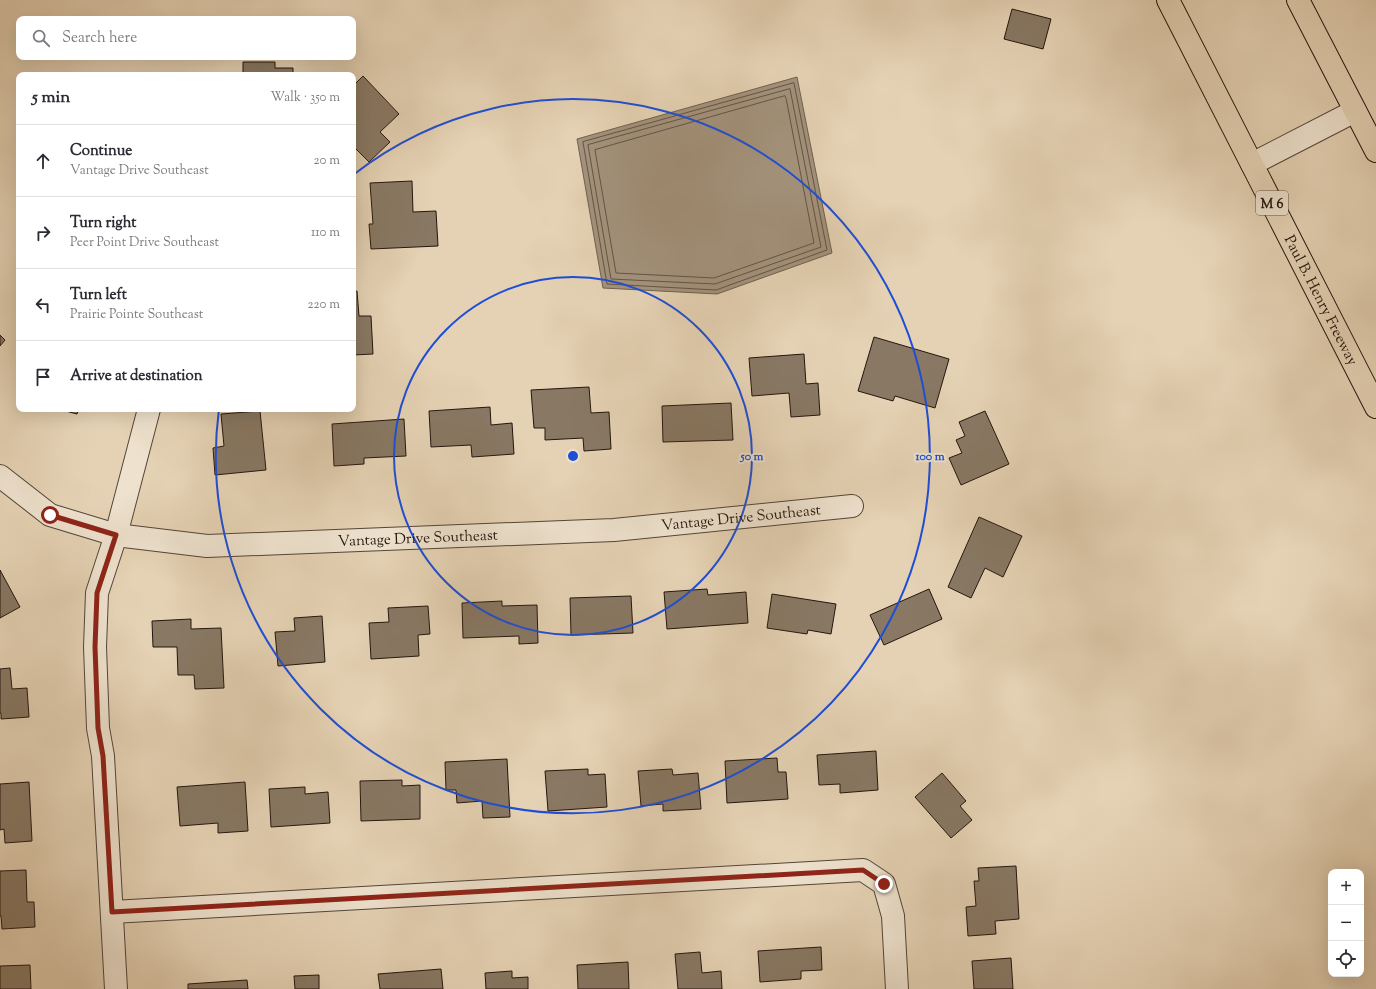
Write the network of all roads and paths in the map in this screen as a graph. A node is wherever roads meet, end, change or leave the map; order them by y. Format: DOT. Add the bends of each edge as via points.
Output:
graph roads {
  1 [pos="1168,0"];
  2 [pos="1298,0"];
  3 [pos="1355,111"];
  4 [pos="1376,151"];
  5 [pos="1252,164"];
  6 [pos="1376,407"];
  7 [pos="148,412"];
  8 [pos="0,476"];
  9 [pos="852,506"];
  10 [pos="116,535"];
  11 [pos="112,912"];
  12 [pos="116,989"];
  13 [pos="897,989"];
  1 -- 5 [label="highway, Paul B. Henry Freeway / M 6"];
  2 -- 3 [label="highway"];
  3 -- 4 [label="highway"];
  3 -- 5 [label="street"];
  5 -- 6 [label="highway, Paul B. Henry Freeway / M 6"];
  7 -- 10 [label="street"];
  8 -- 10 [label="street, Vantage Drive Southeast" via="50,515"];
  9 -- 10 [label="street, Vantage Drive Southeast" via="614,530 207,546"];
  10 -- 11 [label="street" via="97,593 95,647 98,728 103,756"];
  11 -- 12 [label="street"];
  11 -- 13 [label="street" via="863,870 884,884 892,910"];
}
